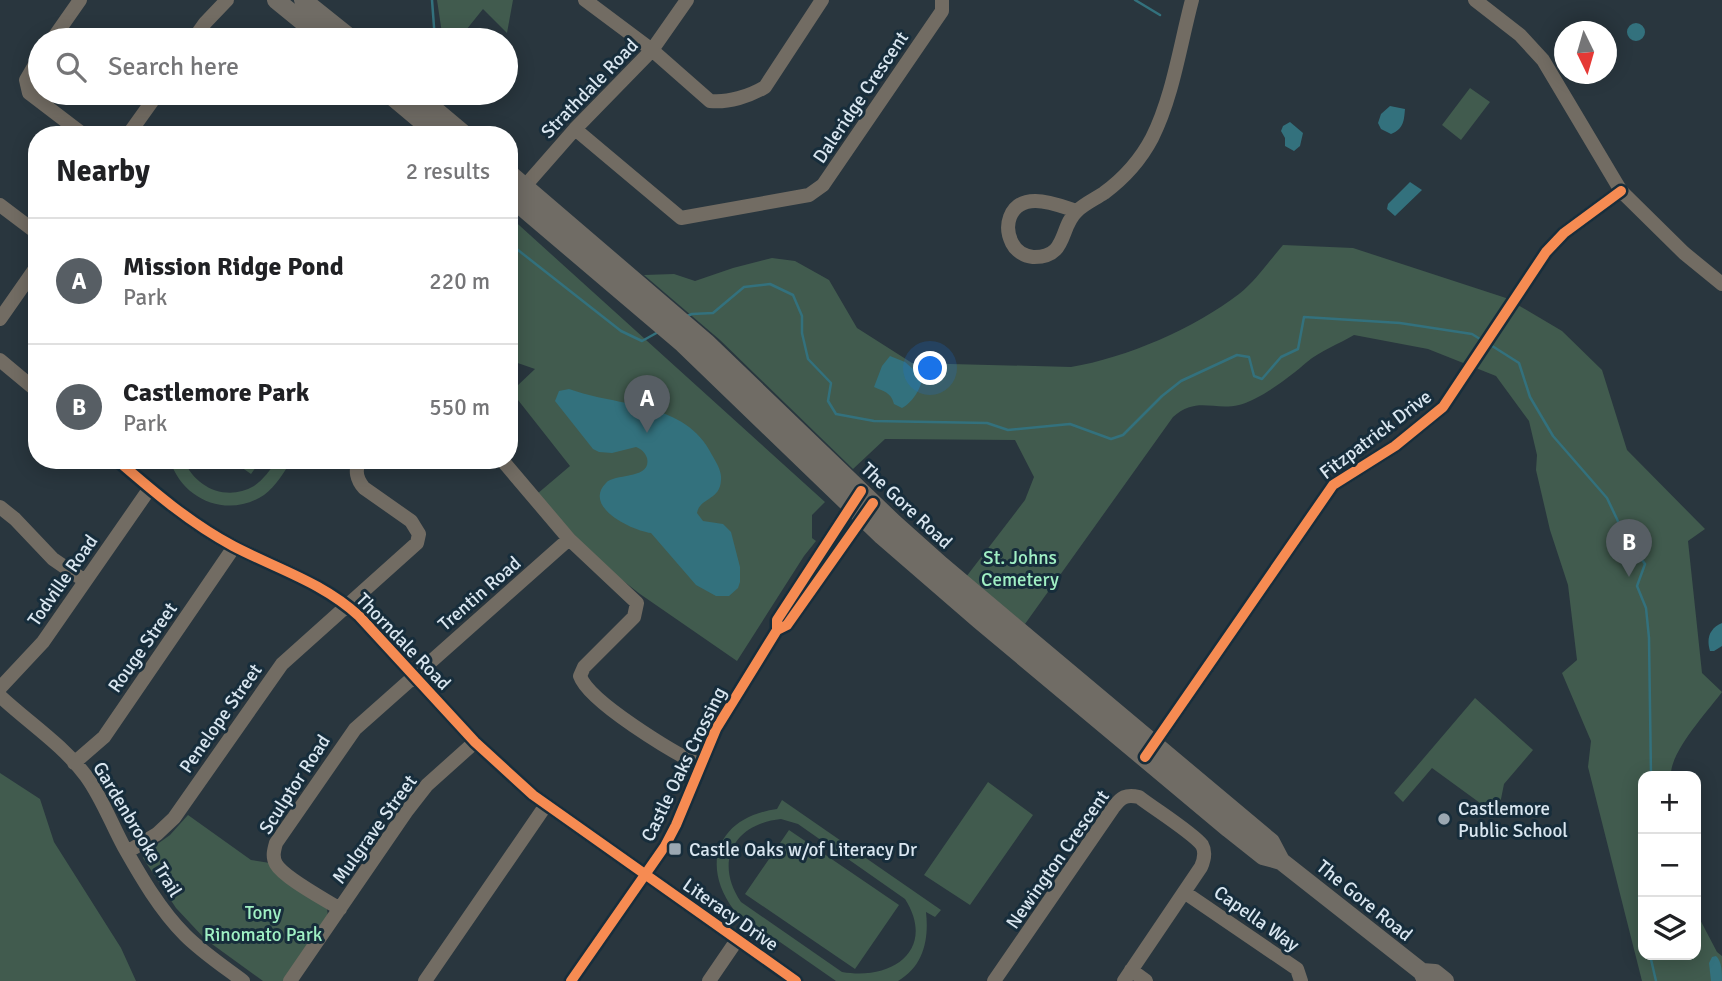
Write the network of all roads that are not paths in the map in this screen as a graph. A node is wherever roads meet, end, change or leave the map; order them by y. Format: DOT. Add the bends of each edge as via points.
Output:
graph roads {
  1 [pos="80,0"];
  2 [pos="215,0"];
  3 [pos="227,0"];
  4 [pos="276,0"];
  5 [pos="303,0"];
  6 [pos="585,0"];
  7 [pos="687,0"];
  8 [pos="822,0"];
  9 [pos="942,0"];
  10 [pos="1192,0"];
  11 [pos="1475,0"];
  12 [pos="205,23"];
  13 [pos="60,28"];
  14 [pos="201,28"];
  15 [pos="310,28"];
  16 [pos="338,28"];
  17 [pos="652,50"];
  18 [pos="45,105"];
  19 [pos="149,105"];
  20 [pos="403,105"];
  21 [pos="426,105"];
  22 [pos="72,126"];
  23 [pos="134,126"];
  24 [pos="439,126"];
  25 [pos="441,126"];
  26 [pos="575,129"];
  27 [pos="1621,191"];
  28 [pos="518,192"];
  29 [pos="518,196"];
  30 [pos="518,196"];
  31 [pos="0,205"];
  32 [pos="1077,211"];
  33 [pos="28,226"];
  34 [pos="28,279"];
  35 [pos="1722,284"];
  36 [pos="0,319"];
  37 [pos="690,340"];
  38 [pos="0,360"];
  39 [pos="28,383"];
  40 [pos="128,469"];
  41 [pos="357,469"];
  42 [pos="510,469"];
  43 [pos="150,488"];
  44 [pos="862,504"];
  45 [pos="0,507"];
  46 [pos="569,538"];
  47 [pos="234,547"];
  48 [pos="85,581"];
  49 [pos="346,605"];
  50 [pos="414,675"];
  51 [pos="0,688"];
  52 [pos="0,696"];
  53 [pos="475,742"];
  54 [pos="1150,750"];
  55 [pos="75,762"];
  56 [pos="699,765"];
  57 [pos="546,805"];
  58 [pos="127,852"];
  59 [pos="645,875"];
  60 [pos="1184,892"];
  61 [pos="340,909"];
  62 [pos="737,940"];
  63 [pos="1127,976"];
  64 [pos="1424,976"];
  65 [pos="243,981"];
  66 [pos="290,981"];
  67 [pos="425,981"];
  68 [pos="571,981"];
  69 [pos="709,981"];
  70 [pos="796,981"];
  71 [pos="994,981"];
  72 [pos="1146,981"];
  73 [pos="1301,981"];
  74 [pos="1445,981"];
  1 -- 13 [label="street"];
  2 -- 12 [label="street"];
  3 -- 12 [label="street"];
  4 -- 15 [label="main road"];
  5 -- 16 [label="main road"];
  6 -- 17 [label="street"];
  7 -- 17 [label="street, Strathdale Road"];
  8 -- 17 [label="street" via="765,87 756,92 710,101"];
  9 -- 26 [label="street, Daleridge Crescent" via="942,11 823,185 809,195 681,218"];
  10 -- 32 [label="street" via="1151,140 1119,180"];
  11 -- 27 [label="street" via="1543,60"];
  12 -- 14 [label="street"];
  17 -- 26 [label="street, Strathdale Road"];
  18 -- 22 [label="street"];
  19 -- 23 [label="street"];
  20 -- 24 [label="main road" via="421,120"];
  21 -- 25 [label="main road"];
  26 -- 28 [label="street, Strathdale Road"];
  27 -- 35 [label="street"];
  27 -- 54 [label="street, Fitzpatrick Drive" via="1546,251 1443,407 1395,446 1333,485"];
  29 -- 37 [label="main road, The Gore Road" via="670,311"];
  30 -- 37 [label="main road, The Gore Road" via="652,317"];
  31 -- 33 [label="street"];
  32 -- 32 [label="street" via="1044,202 1026,203 1011,215 1010,240 1031,257 1049,254 1057,250"];
  34 -- 36 [label="street"];
  37 -- 44 [label="main road, The Gore Road"];
  38 -- 39 [label="street"];
  40 -- 43 [label="street, Thorndale Road"];
  41 -- 49 [label="street, Penelope Street" via="364,488 411,521 419,538"];
  42 -- 46 [label="street"];
  43 -- 47 [label="street, Thorndale Road" via="198,526"];
  43 -- 48 [label="street, Todville Road"];
  44 -- 54 [label="main road, The Gore Road" via="941,565"];
  44 -- 56 [label="street, Castle Oaks Crossing" via="787,625 776,630 732,699"];
  45 -- 48 [label="street" via="53,559"];
  46 -- 50 [label="street, Trentin Road"];
  46 -- 56 [label="street" via="638,603 634,617 584,667 582,682 631,723"];
  47 -- 49 [label="street, Thorndale Road" via="302,577"];
  47 -- 55 [label="street, Rouge Street" via="103,737"];
  48 -- 51 [label="street, Todville Road" via="43,642"];
  49 -- 50 [label="street, Thorndale Road"];
  49 -- 58 [label="street, Penelope Street" via="275,671 174,818"];
  50 -- 53 [label="street, Thorndale Road"];
  50 -- 61 [label="street, Sculptor Road" via="355,729 276,843 276,864 284,873"];
  52 -- 55 [label="street, Gardenbrooke Trail"];
  53 -- 57 [label="street, Thorndale Road"];
  53 -- 61 [label="street, Mulgrave Street" via="427,785"];
  54 -- 64 [label="main road, The Gore Road" via="1271,842 1282,860"];
  55 -- 58 [label="street, Gardenbrooke Trail" via="96,791"];
  56 -- 59 [label="street, Castle Oaks Crossing" via="671,834"];
  57 -- 59 [label="street, Thorndale Road"];
  57 -- 67 [label="street"];
  58 -- 65 [label="street, Gardenbrooke Trail" via="182,933"];
  59 -- 62 [label="street, Literacy Drive"];
  59 -- 68 [label="street, Castle Oaks Crossing"];
  60 -- 63 [label="street, Newington Crescent"];
  60 -- 71 [label="street, Newington Crescent" via="1204,861 1201,845 1139,797 1122,797"];
  60 -- 73 [label="street, Capella Way" via="1297,969"];
  61 -- 66 [label="street, Mulgrave Street"];
  62 -- 69 [label="street"];
  62 -- 70 [label="street, Literacy Drive"];
  63 -- 72 [label="street"];
  64 -- 74 [label="main road, The Gore Road" via="1435,973"];
}
